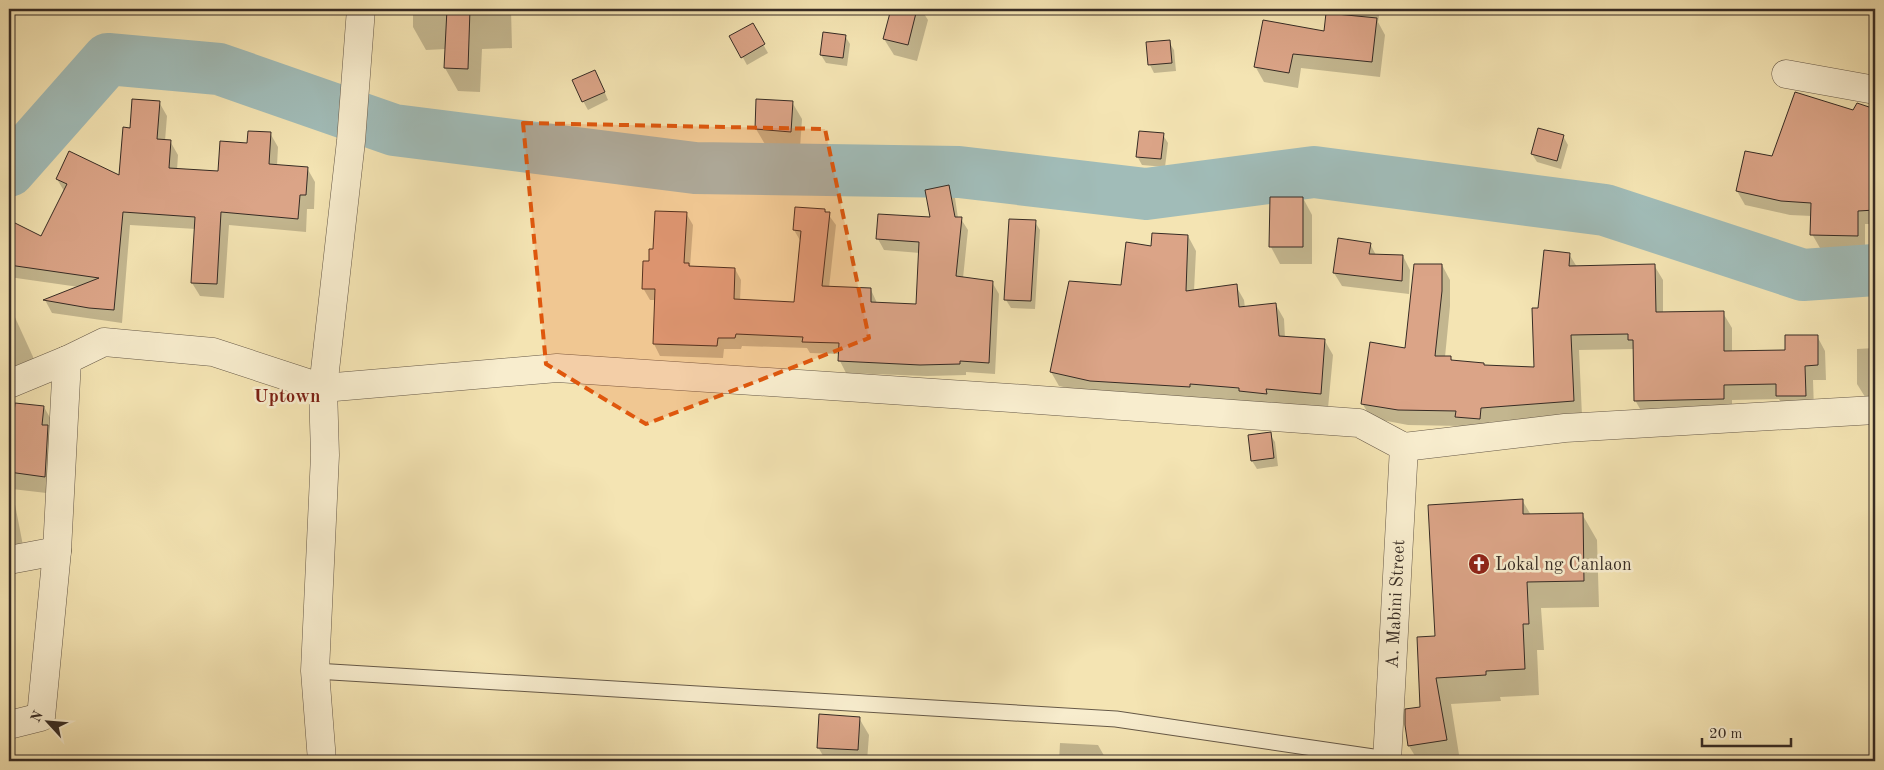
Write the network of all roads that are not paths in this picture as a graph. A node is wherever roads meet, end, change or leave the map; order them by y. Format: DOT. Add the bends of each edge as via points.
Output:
graph roads {
  1 [pos="361,9"];
  2 [pos="1786,74"];
  3 [pos="1875,90"];
  4 [pos="67,360"];
  5 [pos="9,384"];
  6 [pos="324,388"];
  7 [pos="1875,410"];
  8 [pos="1404,447"];
  9 [pos="57,551"];
  10 [pos="9,560"];
  11 [pos="314,671"];
  12 [pos="9,725"];
  13 [pos="1387,760"];
  14 [pos="322,761"];
  1 -- 6 [label="street" via="351,141"];
  2 -- 3 [label="street"];
  4 -- 5 [label="street"];
  4 -- 6 [label="street" via="104,342 213,352"];
  4 -- 9 [label="street"];
  6 -- 8 [label="street" via="557,368 1359,423"];
  6 -- 11 [label="street" via="325,455"];
  7 -- 8 [label="street" via="1566,428"];
  8 -- 13 [label="street, A. Mabini Street"];
  9 -- 10 [label="street"];
  9 -- 12 [label="street" via="41,717"];
  11 -- 13 [label="lane" via="1116,719"];
  11 -- 14 [label="street"];
}
